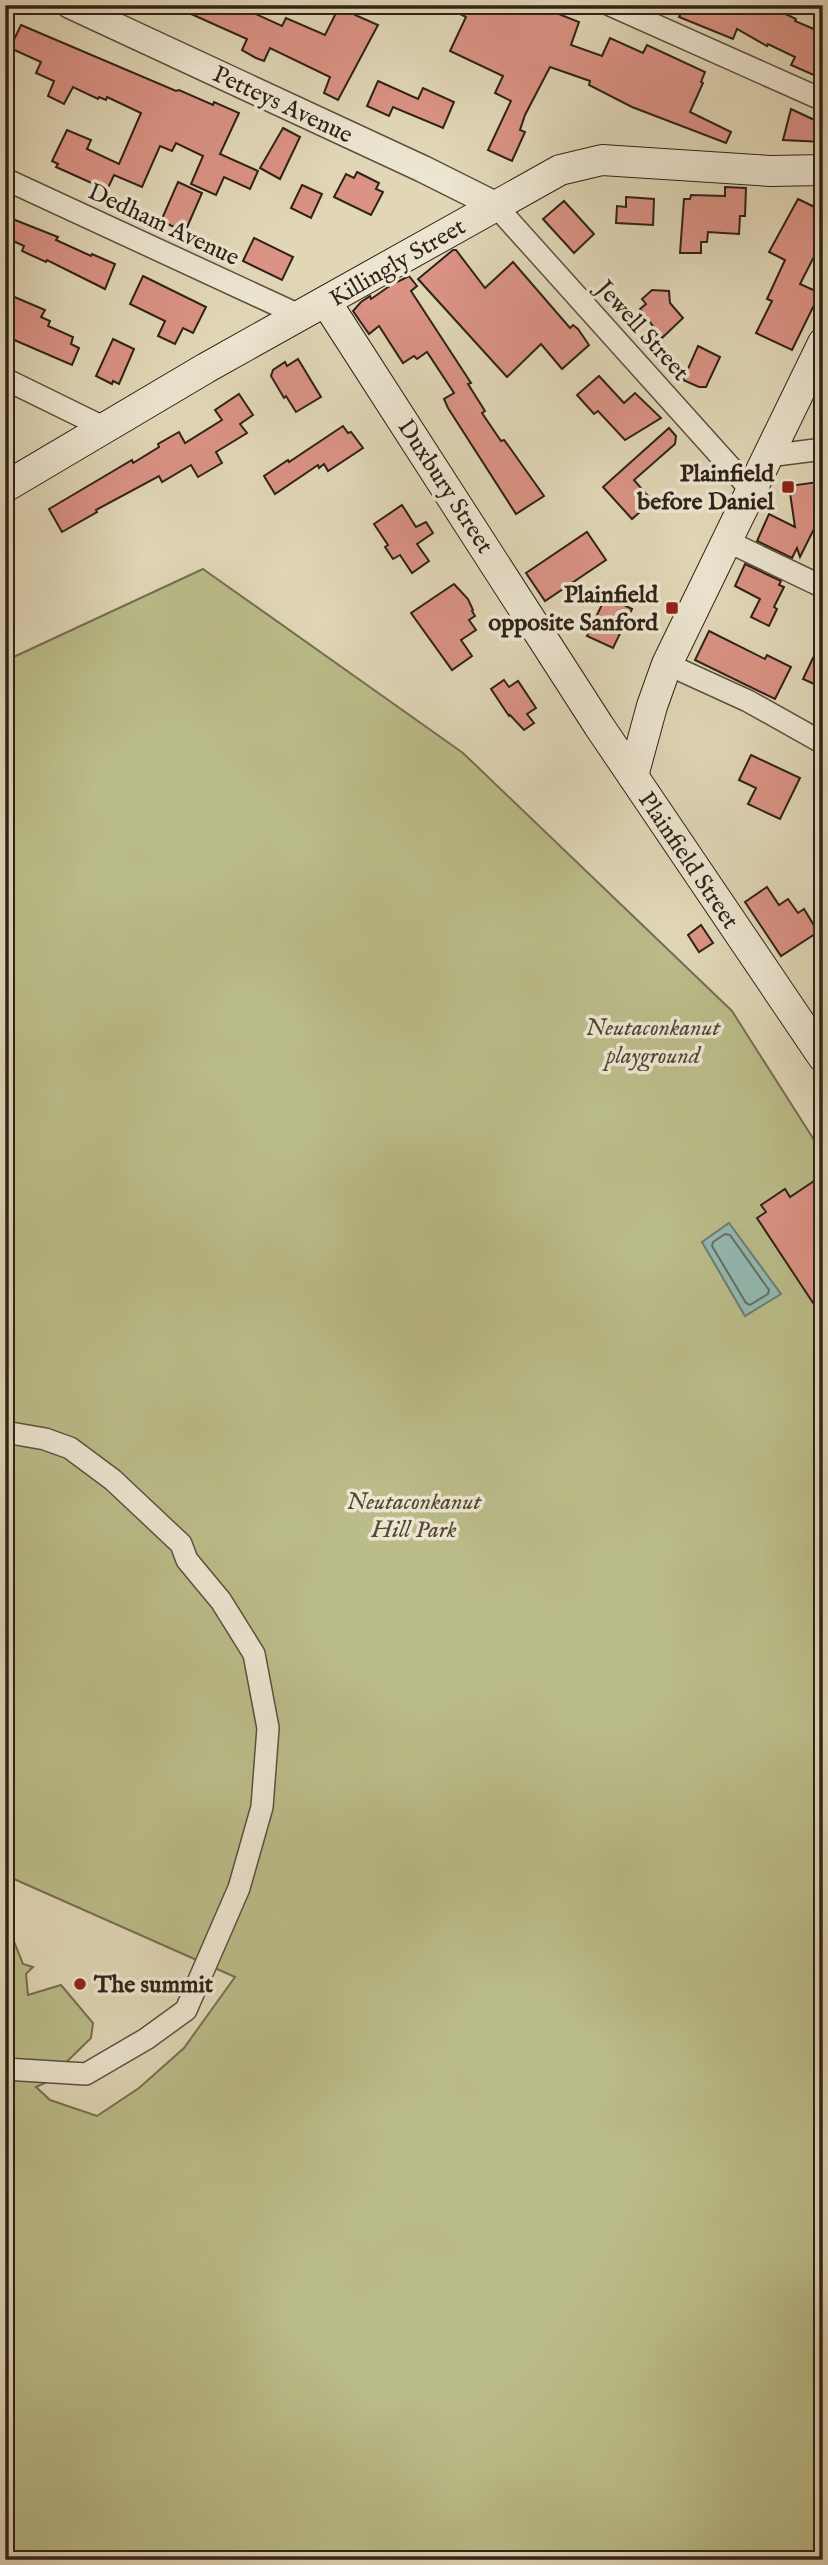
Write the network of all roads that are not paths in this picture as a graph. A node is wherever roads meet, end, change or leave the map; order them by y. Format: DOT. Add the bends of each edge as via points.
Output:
graph roads {
  1 [pos="70,5"];
  2 [pos="610,5"];
  3 [pos="823,100"];
  4 [pos="823,170"];
  5 [pos="5,179"];
  6 [pos="495,205"];
  7 [pos="314,309"];
  8 [pos="823,343"];
  9 [pos="5,379"];
  10 [pos="105,428"];
  11 [pos="823,449"];
  12 [pos="768,456"];
  13 [pos="5,488"];
  14 [pos="751,491"];
  15 [pos="727,541"];
  16 [pos="823,587"];
  17 [pos="667,664"];
  18 [pos="823,743"];
  19 [pos="633,776"];
  20 [pos="823,1057"];
  21 [pos="5,1432"];
  22 [pos="5,2069"];
  1 -- 6 [label="street, Petteys Avenue"];
  2 -- 3 [label="street"];
  4 -- 6 [label="main road, Killingly Street" via="602,160 560,170"];
  5 -- 7 [label="street, Dedham Avenue"];
  6 -- 7 [label="main road, Killingly Street"];
  6 -- 14 [label="street, Jewell Street"];
  7 -- 10 [label="main road, Killingly Street"];
  7 -- 19 [label="main road, Duxbury Street"];
  8 -- 12 [label="main road, Plainfield Street"];
  9 -- 10 [label="street"];
  10 -- 13 [label="main road, Killingly Street"];
  11 -- 12 [label="street"];
  12 -- 14 [label="main road, Plainfield Street"];
  14 -- 15 [label="main road, Plainfield Street"];
  15 -- 16 [label="street"];
  15 -- 17 [label="main road, Plainfield Street"];
  17 -- 18 [label="street" via="748,701"];
  17 -- 19 [label="main road, Plainfield Street"];
  19 -- 20 [label="main road, Plainfield Street"];
  21 -- 22 [label="street" via="45,1438 71,1448 113,1480 181,1544 187,1560 221,1601 254,1654 268,1728 262,1807 239,1888 186,2010 86,2074"];
}
